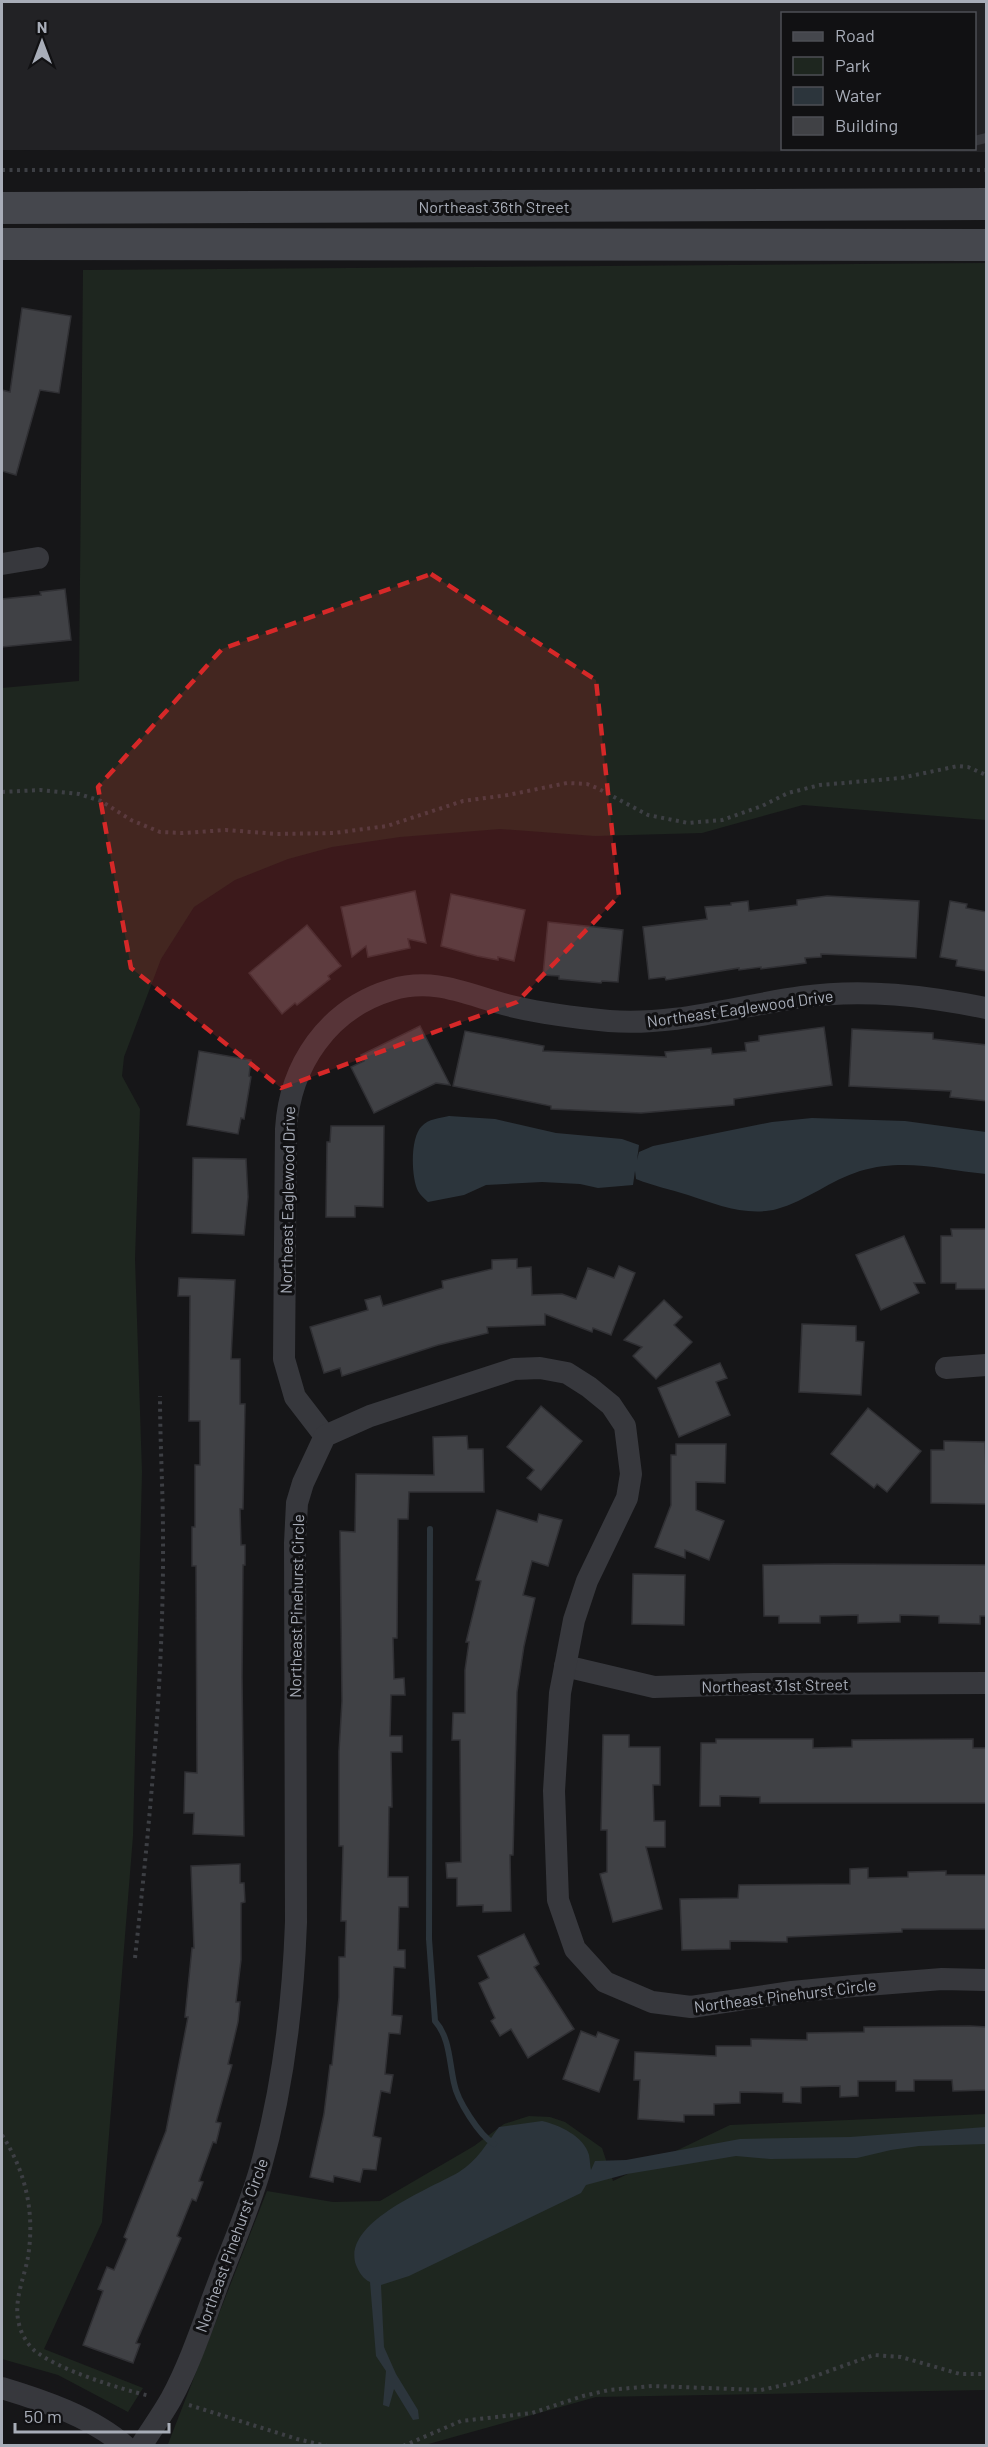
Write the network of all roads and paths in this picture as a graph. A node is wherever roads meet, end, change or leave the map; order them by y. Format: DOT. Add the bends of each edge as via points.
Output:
graph roads {
  1 [pos="2,170"];
  2 [pos="987,170"];
  3 [pos="987,204"];
  4 [pos="2,208"];
  5 [pos="2,244"];
  6 [pos="987,245"];
  7 [pos="38,558"];
  8 [pos="2,564"];
  9 [pos="987,775"];
  10 [pos="2,792"];
  11 [pos="987,1008"];
  12 [pos="987,1365"];
  13 [pos="946,1368"];
  14 [pos="160,1396"];
  15 [pos="325,1436"];
  16 [pos="565,1666"];
  17 [pos="987,1683"];
  18 [pos="135,1958"];
  19 [pos="987,1980"];
  20 [pos="2,2135"];
  21 [pos="987,2374"];
  22 [pos="2,2388"];
  23 [pos="170,2401"];
  24 [pos="124,2445"];
  25 [pos="141,2445"];
  26 [pos="327,2445"];
  27 [pos="402,2445"];
  1 -- 2 [label="path"];
  3 -- 4 [label="main road, Northeast 36th Street"];
  5 -- 6 [label="main road"];
  7 -- 8 [label="street"];
  9 -- 10 [label="path" via="958,766 901,778 820,785 788,793 729,818 688,823 648,816 597,788 567,783 463,801 387,826 334,833 277,834 226,830 160,832 90,797 60,791"];
  11 -- 15 [label="street, Northeast Eaglewood Drive" via="920,996 836,994 685,1018 609,1021 515,1007 436,986 392,990 345,1013 303,1061 290,1093 286,1129 284,1359 295,1396"];
  12 -- 13 [label="street"];
  14 -- 18 [label="path" via="161,1630 149,1829"];
  15 -- 16 [label="street, Northeast Pinehurst Circle" via="370,1416 514,1369 567,1373 611,1405 625,1426 632,1474 627,1498 587,1581"];
  15 -- 23 [label="street, Northeast Pinehurst Circle" via="297,1503 296,1922 288,2035 276,2107 246,2214"];
  16 -- 17 [label="street, Northeast 31st Street" via="654,1687"];
  16 -- 19 [label="street, Northeast Pinehurst Circle" via="554,1791 558,1900 575,1949 605,1982 652,2002 691,2007 844,1987 942,1979"];
  20 -- 23 [label="path" via="19,2165 29,2199 29,2247 17,2306 25,2338 34,2350 58,2364 127,2391"];
  21 -- 27 [label="path" via="960,2374 901,2357 874,2355 798,2382 761,2390 652,2386 609,2391 531,2413 461,2421"];
  22 -- 24 [label="street" via="61,2408"];
  23 -- 25 [label="street, Northeast Pinehurst Circle"];
  23 -- 26 [label="path"];
}
